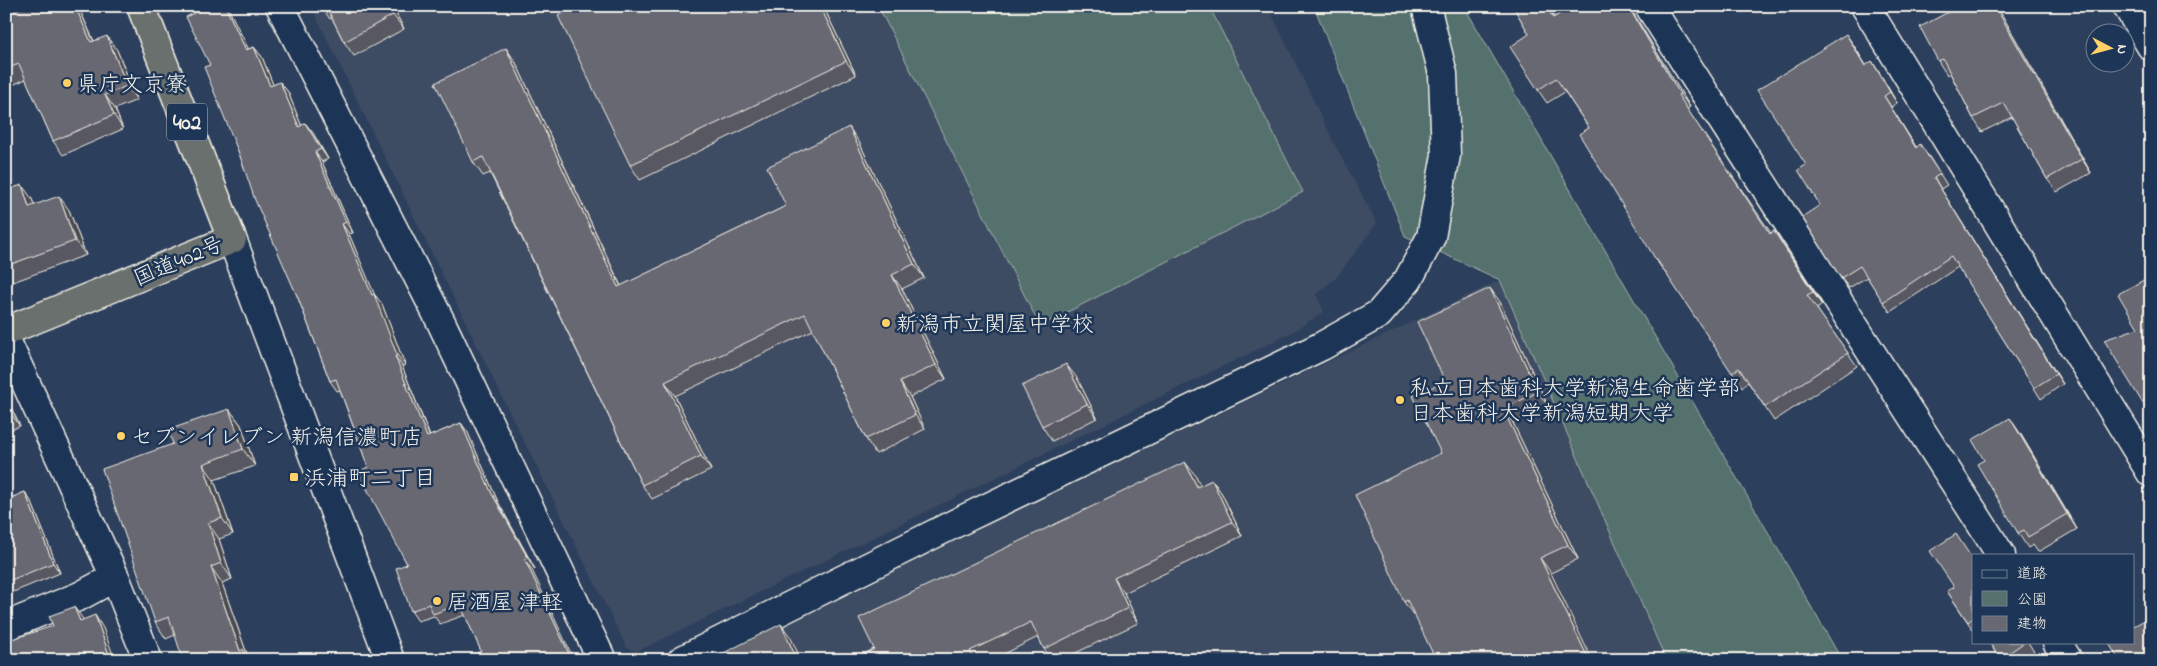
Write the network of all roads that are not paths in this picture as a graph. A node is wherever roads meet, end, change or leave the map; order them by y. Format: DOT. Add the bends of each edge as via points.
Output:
graph roads {
  1 [pos="280,6"];
  2 [pos="1426,6"];
  3 [pos="1649,6"];
  4 [pos="1865,6"];
  5 [pos="2127,6"];
  6 [pos="146,8"];
  7 [pos="2151,46"];
  8 [pos="232,239"];
  9 [pos="6,331"];
  10 [pos="6,340"];
  11 [pos="2151,473"];
  12 [pos="2000,554"];
  13 [pos="115,577"];
  14 [pos="6,626"];
  15 [pos="2058,644"];
  16 [pos="148,660"];
  17 [pos="390,660"];
  18 [pos="602,660"];
  19 [pos="682,660"];
  20 [pos="2068,660"];
  1 -- 18 [label="street" via="441,322"];
  2 -- 19 [label="street" via="1443,74 1446,156 1430,237 1408,280 1379,314 1322,346"];
  3 -- 12 [label="street"];
  4 -- 11 [label="street"];
  5 -- 7 [label="street"];
  6 -- 8 [label="highway, 国道402号 / 402"];
  8 -- 9 [label="highway, 国道402号"];
  8 -- 17 [label="street"];
  10 -- 13 [label="street"];
  13 -- 14 [label="street" via="80,596"];
  13 -- 16 [label="street"];
  15 -- 20 [label="street"];
}
